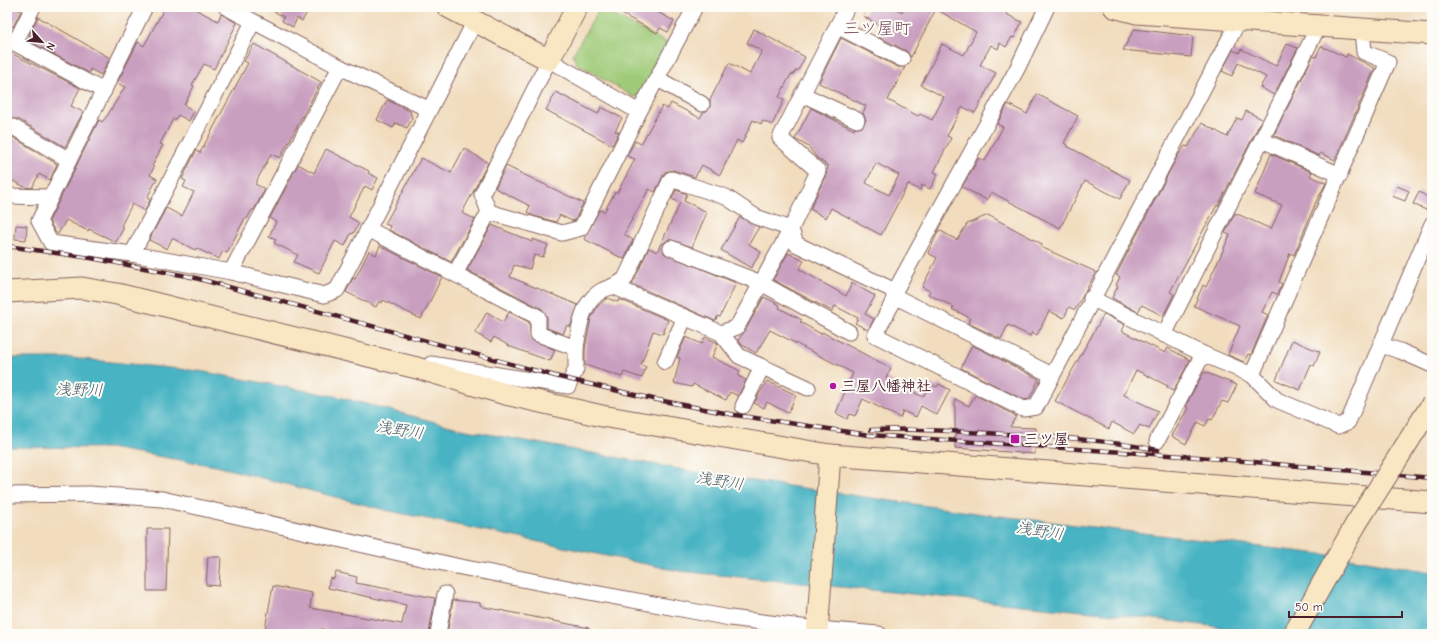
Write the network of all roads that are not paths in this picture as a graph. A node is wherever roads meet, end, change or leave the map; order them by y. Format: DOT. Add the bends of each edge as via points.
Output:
graph roads {
  1 [pos="33,7"];
  2 [pos="145,7"];
  3 [pos="226,7"];
  4 [pos="448,7"];
  5 [pos="577,7"];
  6 [pos="696,7"];
  7 [pos="847,7"];
  8 [pos="1047,7"];
  9 [pos="1114,7"];
  10 [pos="1242,14"];
  11 [pos="474,21"];
  12 [pos="253,22"];
  13 [pos="837,26"];
  14 [pos="1318,27"];
  15 [pos="1362,30"];
  16 [pos="1432,34"];
  17 [pos="11,41"];
  18 [pos="902,59"];
  19 [pos="549,60"];
  20 [pos="340,67"];
  21 [pos="658,79"];
  22 [pos="104,91"];
  23 [pos="802,94"];
  24 [pos="702,104"];
  25 [pos="428,109"];
  26 [pos="639,112"];
  27 [pos="857,120"];
  28 [pos="7,128"];
  29 [pos="1262,140"];
  30 [pos="69,160"];
  31 [pos="1340,175"];
  32 [pos="7,196"];
  33 [pos="50,197"];
  34 [pos="489,212"];
  35 [pos="1432,224"];
  36 [pos="368,228"];
  37 [pos="791,229"];
  38 [pos="671,248"];
  39 [pos="132,254"];
  40 [pos="231,272"];
  41 [pos="455,274"];
  42 [pos="761,283"];
  43 [pos="615,287"];
  44 [pos="7,292"];
  45 [pos="894,293"];
  46 [pos="1091,298"];
  47 [pos="685,317"];
  48 [pos="849,332"];
  49 [pos="721,333"];
  50 [pos="1164,335"];
  51 [pos="1381,345"];
  52 [pos="576,348"];
  53 [pos="1203,354"];
  54 [pos="666,362"];
  55 [pos="1432,365"];
  56 [pos="762,367"];
  57 [pos="417,368"];
  58 [pos="1052,375"];
  59 [pos="1252,375"];
  60 [pos="808,388"];
  61 [pos="1432,404"];
  62 [pos="743,406"];
  63 [pos="1157,441"];
  64 [pos="830,455"];
  65 [pos="7,496"];
  66 [pos="1432,502"];
  67 [pos="445,594"];
  68 [pos="817,632"];
  69 [pos="438,634"];
  70 [pos="879,634"];
  71 [pos="1294,634"];
  1 -- 17 [label="street"];
  2 -- 22 [label="street"];
  3 -- 12 [label="street"];
  4 -- 11 [label="street"];
  5 -- 19 [label="street"];
  6 -- 21 [label="street"];
  7 -- 13 [label="street"];
  8 -- 45 [label="street" via="1017,68"];
  9 -- 10 [label="street" via="1137,13"];
  10 -- 14 [label="street"];
  10 -- 46 [label="street"];
  11 -- 19 [label="street"];
  11 -- 25 [label="street"];
  12 -- 20 [label="street"];
  12 -- 39 [label="street"];
  13 -- 18 [label="street"];
  13 -- 23 [label="street"];
  14 -- 15 [label="street"];
  14 -- 29 [label="street"];
  15 -- 16 [label="street"];
  15 -- 31 [label="street" via="1364,52 1388,62"];
  17 -- 22 [label="street"];
  19 -- 26 [label="street"];
  19 -- 34 [label="street" via="482,194"];
  20 -- 25 [label="street"];
  20 -- 40 [label="street"];
  21 -- 24 [label="street"];
  21 -- 26 [label="street"];
  22 -- 30 [label="street"];
  23 -- 27 [label="street"];
  23 -- 37 [label="street" via="780,138 818,171"];
  25 -- 36 [label="street"];
  26 -- 34 [label="street" via="581,228 562,233"];
  28 -- 30 [label="street" via="13,127"];
  29 -- 31 [label="street"];
  29 -- 50 [label="street"];
  30 -- 33 [label="street"];
  31 -- 59 [label="street"];
  32 -- 33 [label="street"];
  33 -- 39 [label="street" via="39,221 51,243"];
  34 -- 41 [label="street"];
  35 -- 51 [label="street"];
  36 -- 40 [label="street" via="337,290 324,295"];
  36 -- 41 [label="street"];
  37 -- 42 [label="street"];
  37 -- 43 [label="street" via="756,217 726,197 671,180 625,279"];
  37 -- 45 [label="street" via="796,244"];
  38 -- 42 [label="street"];
  39 -- 40 [label="street"];
  41 -- 52 [label="street" via="538,317 538,334"];
  42 -- 48 [label="street"];
  42 -- 49 [label="street" via="737,327"];
  43 -- 47 [label="street"];
  43 -- 52 [label="street" via="602,290 588,303 580,323"];
  44 -- 57 [label="street" via="82,288 117,294"];
  45 -- 58 [label="street"];
  45 -- 58 [label="street" via="893,302 875,335 1023,409 1036,406"];
  46 -- 50 [label="street"];
  46 -- 58 [label="street"];
  47 -- 49 [label="street"];
  47 -- 54 [label="street"];
  49 -- 56 [label="street" via="739,356"];
  50 -- 53 [label="street"];
  51 -- 55 [label="street"];
  51 -- 59 [label="street" via="1348,422 1338,426 1277,400"];
  52 -- 57 [label="street" via="576,369 568,386 431,364"];
  53 -- 59 [label="street"];
  53 -- 63 [label="street"];
  56 -- 60 [label="street"];
  56 -- 62 [label="street"];
  57 -- 64 [label="street" via="505,394 602,416"];
  61 -- 71 [label="street, bridge" via="1356,524"];
  64 -- 66 [label="street"];
  64 -- 68 [label="street"];
  65 -- 68 [label="street" via="89,494 162,499 456,566"];
  67 -- 69 [label="street"];
  68 -- 70 [label="street"];
}
